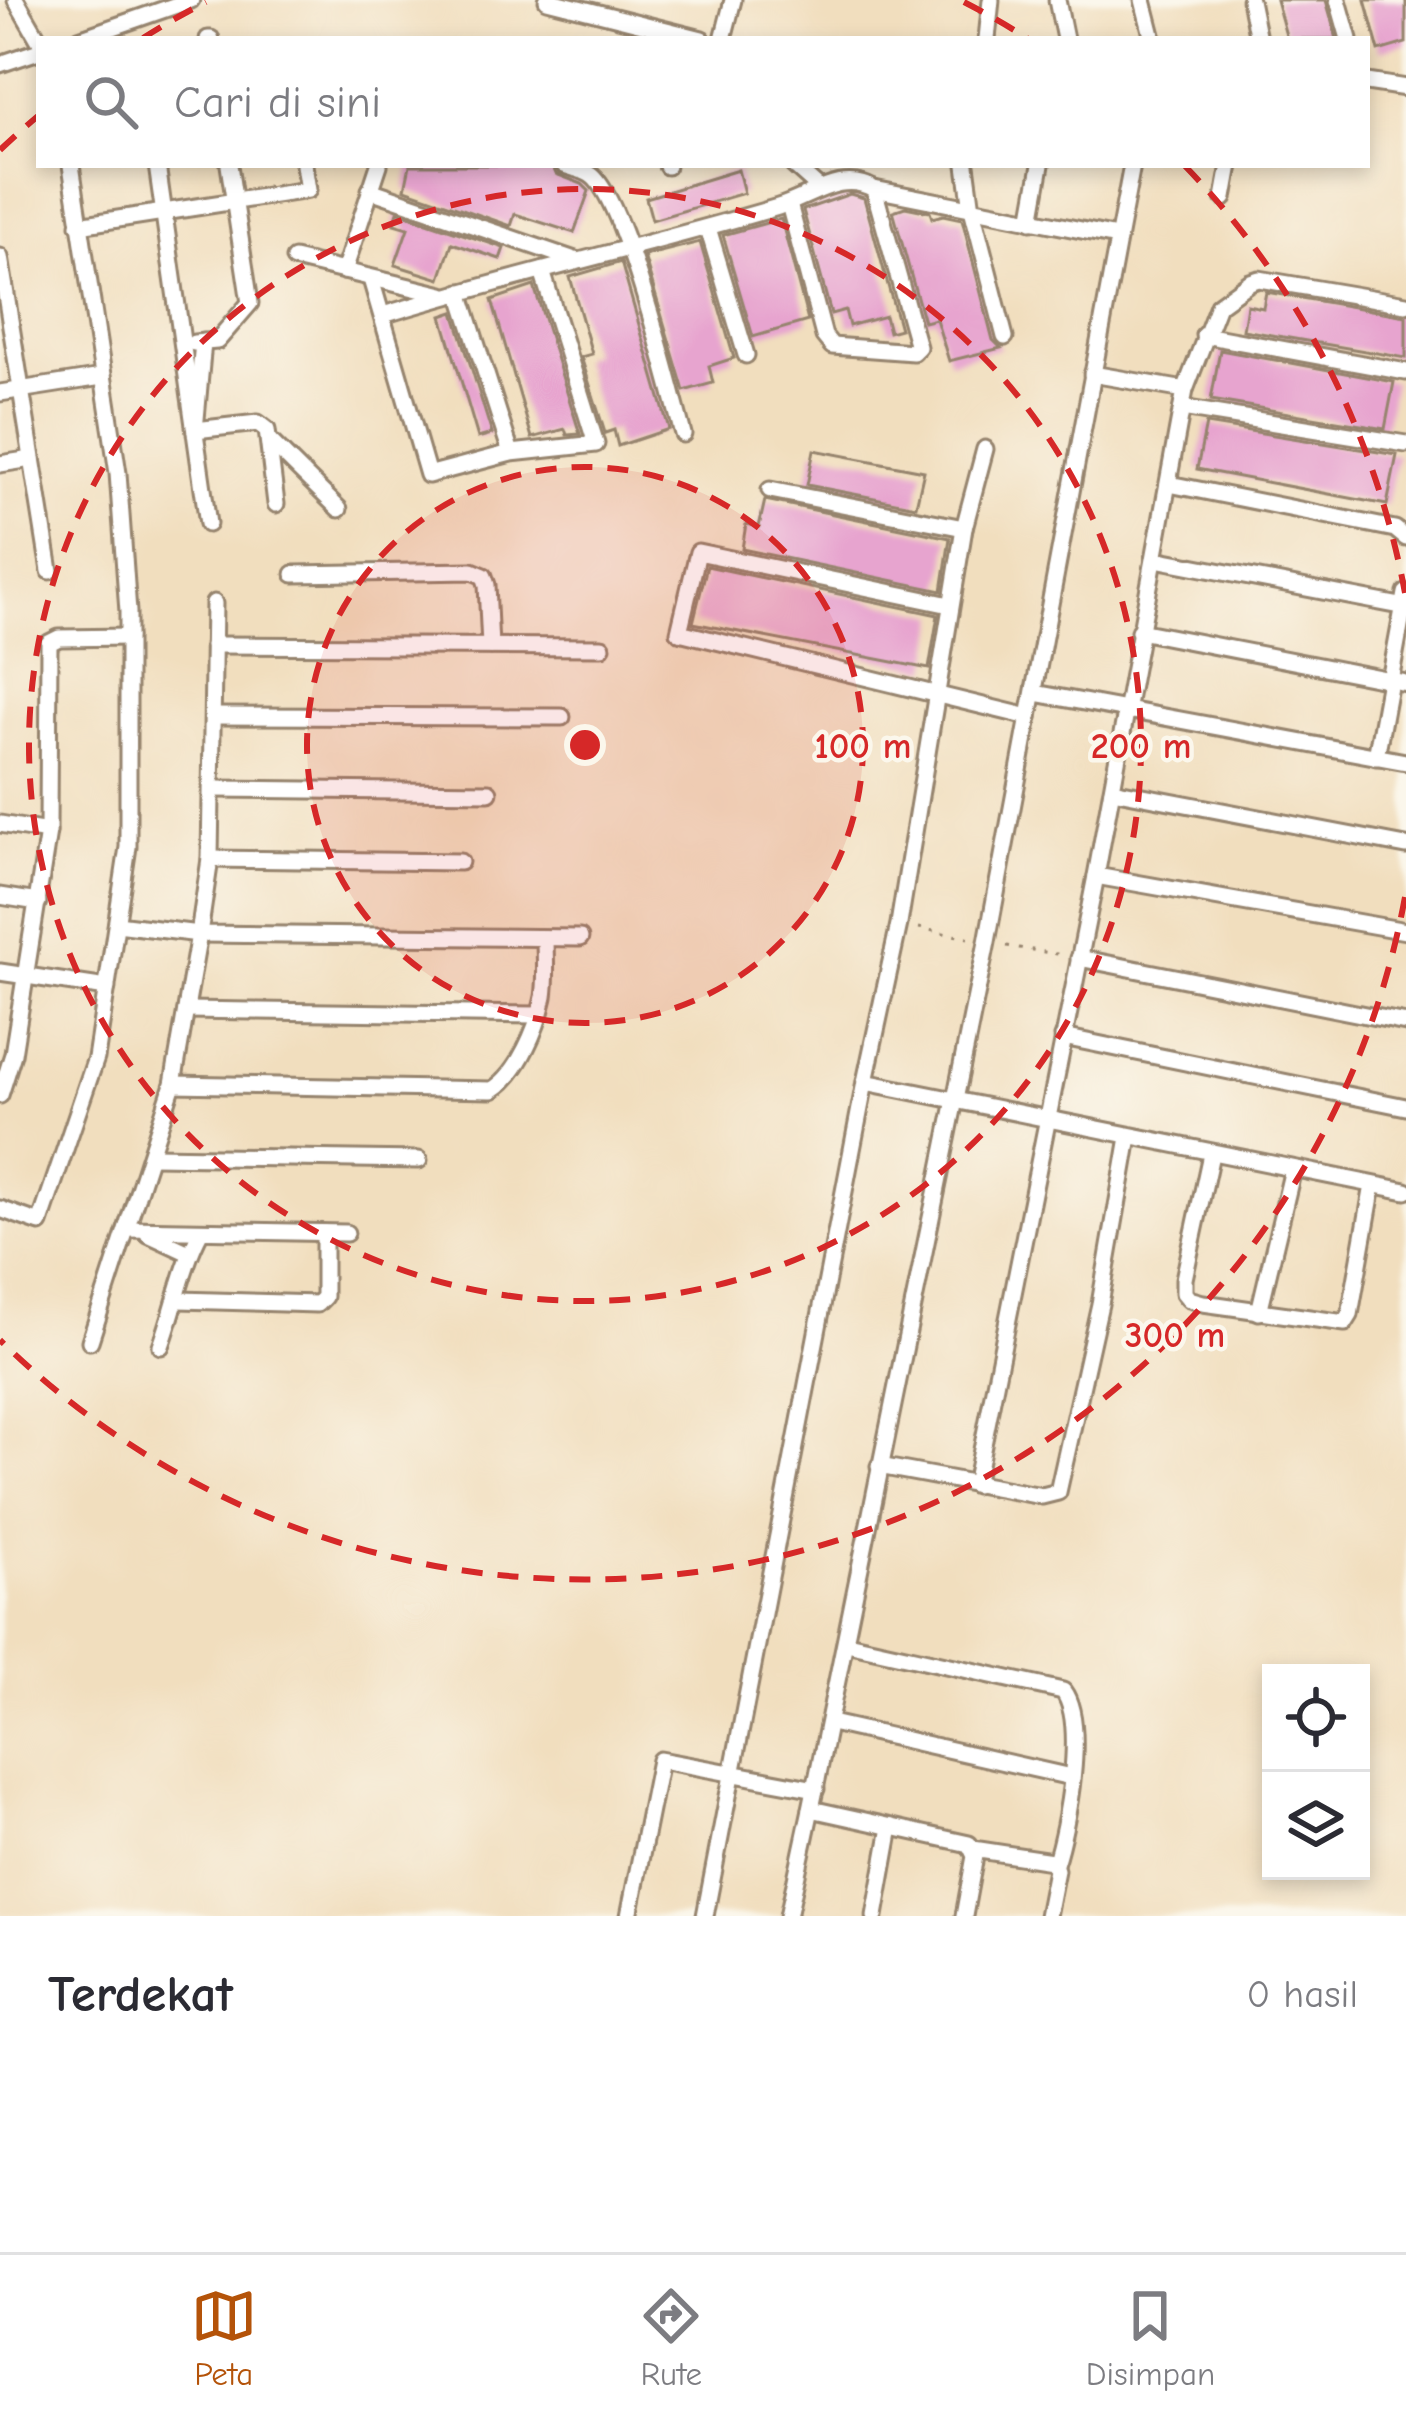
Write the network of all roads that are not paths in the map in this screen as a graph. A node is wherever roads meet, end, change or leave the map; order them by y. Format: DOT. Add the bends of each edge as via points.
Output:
graph roads {
  1 [pos="16,0"];
  2 [pos="190,0"];
  3 [pos="547,0"];
  4 [pos="733,0"];
  5 [pos="991,0"];
  6 [pos="1057,0"];
  7 [pos="1143,0"];
  8 [pos="1250,0"];
  9 [pos="1338,0"];
  10 [pos="37,36"];
  11 [pos="88,36"];
  12 [pos="690,36"];
  13 [pos="724,36"];
  14 [pos="987,36"];
  15 [pos="1064,36"];
  16 [pos="1152,36"];
  17 [pos="1257,36"];
  18 [pos="1348,36"];
  19 [pos="36,52"];
  20 [pos="0,64"];
  21 [pos="1370,82"];
  22 [pos="1406,88"];
  23 [pos="70,168"];
  24 [pos="157,168"];
  25 [pos="230,168"];
  26 [pos="304,168"];
  27 [pos="378,168"];
  28 [pos="572,168"];
  29 [pos="796,168"];
  30 [pos="966,168"];
  31 [pos="1040,168"];
  32 [pos="1131,168"];
  33 [pos="1229,168"];
  34 [pos="820,189"];
  35 [pos="874,189"];
  36 [pos="370,190"];
  37 [pos="1224,198"];
  38 [pos="235,201"];
  39 [pos="789,204"];
  40 [pos="972,209"];
  41 [pos="164,212"];
  42 [pos="1031,221"];
  43 [pos="79,225"];
  44 [pos="708,228"];
  45 [pos="1118,237"];
  46 [pos="629,251"];
  47 [pos="0,257"];
  48 [pos="295,259"];
  49 [pos="583,262"];
  50 [pos="344,271"];
  51 [pos="542,271"];
  52 [pos="371,279"];
  53 [pos="453,294"];
  54 [pos="1406,304"];
  55 [pos="383,315"];
  56 [pos="5,317"];
  57 [pos="1204,334"];
  58 [pos="1006,337"];
  59 [pos="203,342"];
  60 [pos="182,344"];
  61 [pos="746,355"];
  62 [pos="1406,372"];
  63 [pos="1092,374"];
  64 [pos="102,377"];
  65 [pos="21,390"];
  66 [pos="0,393"];
  67 [pos="1183,399"];
  68 [pos="195,430"];
  69 [pos="683,434"];
  70 [pos="269,440"];
  71 [pos="1406,444"];
  72 [pos="985,449"];
  73 [pos="511,453"];
  74 [pos="32,459"];
  75 [pos="0,464"];
  76 [pos="1169,484"];
  77 [pos="770,490"];
  78 [pos="276,504"];
  79 [pos="339,508"];
  80 [pos="208,524"];
  81 [pos="964,528"];
  82 [pos="1406,538"];
  83 [pos="1155,559"];
  84 [pos="50,571"];
  85 [pos="294,574"];
  86 [pos="1405,602"];
  87 [pos="214,603"];
  88 [pos="950,605"];
  89 [pos="1139,632"];
  90 [pos="128,637"];
  91 [pos="213,645"];
  92 [pos="490,646"];
  93 [pos="602,647"];
  94 [pos="1398,681"];
  95 [pos="1035,693"];
  96 [pos="938,697"];
  97 [pos="1126,713"];
  98 [pos="213,716"];
  99 [pos="562,717"];
  100 [pos="1030,717"];
  101 [pos="1376,757"];
  102 [pos="1406,762"];
  103 [pos="212,789"];
  104 [pos="1112,790"];
  105 [pos="489,793"];
  106 [pos="0,824"];
  107 [pos="48,832"];
  108 [pos="1406,846"];
  109 [pos="210,860"];
  110 [pos="460,862"];
  111 [pos="1096,876"];
  112 [pos="0,896"];
  113 [pos="38,902"];
  114 [pos="117,924"];
  115 [pos="1406,931"];
  116 [pos="199,934"];
  117 [pos="545,938"];
  118 [pos="580,938"];
  119 [pos="1079,958"];
  120 [pos="0,972"];
  121 [pos="26,977"];
  122 [pos="107,988"];
  123 [pos="186,1010"];
  124 [pos="537,1015"];
  125 [pos="1406,1024"];
  126 [pos="1063,1037"];
  127 [pos="7,1053"];
  128 [pos="865,1082"];
  129 [pos="173,1084"];
  130 [pos="0,1095"];
  131 [pos="955,1101"];
  132 [pos="1406,1107"];
  133 [pos="1046,1119"];
  134 [pos="1130,1137"];
  135 [pos="1211,1154"];
  136 [pos="152,1156"];
  137 [pos="419,1160"];
  138 [pos="1293,1169"];
  139 [pos="1373,1185"];
  140 [pos="1406,1191"];
  141 [pos="0,1209"];
  142 [pos="135,1230"];
  143 [pos="201,1231"];
  144 [pos="324,1232"];
  145 [pos="346,1233"];
  146 [pos="189,1253"];
  147 [pos="178,1300"];
  148 [pos="1259,1312"];
  149 [pos="90,1341"];
  150 [pos="161,1346"];
  151 [pos="879,1466"];
  152 [pos="975,1485"];
  153 [pos="847,1643"];
  154 [pos="831,1723"];
  155 [pos="733,1773"];
  156 [pos="1071,1777"];
  157 [pos="815,1790"];
  158 [pos="811,1809"];
  159 [pos="891,1828"];
  160 [pos="973,1849"];
  161 [pos="1055,1864"];
  162 [pos="629,1916"];
  163 [pos="705,1916"];
  164 [pos="788,1916"];
  165 [pos="874,1916"];
  166 [pos="964,1916"];
  167 [pos="1047,1916"];
  1 -- 10 [label="street"];
  2 -- 11 [label="street"];
  3 -- 12 [label="street"];
  4 -- 13 [label="street"];
  5 -- 14 [label="street"];
  6 -- 15 [label="street"];
  7 -- 16 [label="street"];
  8 -- 17 [label="street"];
  9 -- 18 [label="street"];
  19 -- 20 [label="street"];
  21 -- 22 [label="street"];
  23 -- 43 [label="street"];
  24 -- 41 [label="street"];
  25 -- 38 [label="street"];
  26 -- 38 [label="street" via="308,190"];
  27 -- 36 [label="street"];
  28 -- 46 [label="street" via="593,176"];
  29 -- 34 [label="street"];
  30 -- 40 [label="street"];
  31 -- 42 [label="street"];
  32 -- 45 [label="street"];
  33 -- 37 [label="street"];
  34 -- 35 [label="street" via="850,180"];
  34 -- 39 [label="street"];
  35 -- 39 [label="street" via="919,347 913,352 832,346"];
  35 -- 40 [label="street"];
  36 -- 49 [label="street"];
  36 -- 50 [label="street"];
  38 -- 41 [label="street"];
  38 -- 59 [label="street" via="250,303 217,341"];
  39 -- 44 [label="street"];
  40 -- 42 [label="street"];
  40 -- 58 [label="street"];
  41 -- 43 [label="street"];
  41 -- 60 [label="street"];
  42 -- 45 [label="street"];
  43 -- 64 [label="street"];
  44 -- 46 [label="street"];
  44 -- 61 [label="street"];
  45 -- 63 [label="street"];
  46 -- 49 [label="street"];
  46 -- 69 [label="street"];
  47 -- 56 [label="street"];
  48 -- 50 [label="street"];
  49 -- 51 [label="street"];
  50 -- 52 [label="street"];
  51 -- 53 [label="street"];
  51 -- 73 [label="street" via="596,444"];
  52 -- 53 [label="street"];
  52 -- 55 [label="street"];
  53 -- 55 [label="street"];
  53 -- 73 [label="street"];
  54 -- 57 [label="street" via="1259,279 1226,296"];
  55 -- 73 [label="street" via="428,475"];
  56 -- 65 [label="street"];
  57 -- 62 [label="street"];
  57 -- 67 [label="street"];
  59 -- 60 [label="street"];
  59 -- 68 [label="street"];
  60 -- 68 [label="street"];
  63 -- 67 [label="street"];
  63 -- 95 [label="street"];
  64 -- 65 [label="street"];
  64 -- 90 [label="street" via="118,473"];
  65 -- 66 [label="street"];
  65 -- 74 [label="street"];
  67 -- 71 [label="street"];
  67 -- 76 [label="street"];
  68 -- 70 [label="street" via="258,423"];
  68 -- 80 [label="street"];
  70 -- 78 [label="street"];
  70 -- 79 [label="street"];
  72 -- 81 [label="street"];
  74 -- 75 [label="street"];
  74 -- 84 [label="street"];
  76 -- 82 [label="street" via="1395,529"];
  76 -- 83 [label="street"];
  77 -- 81 [label="street"];
  81 -- 88 [label="street"];
  83 -- 86 [label="street"];
  83 -- 89 [label="street"];
  85 -- 92 [label="street" via="472,571 487,585"];
  86 -- 94 [label="street"];
  87 -- 91 [label="street"];
  88 -- 96 [label="street"];
  88 -- 96 [label="street" via="698,552 679,627 681,635"];
  89 -- 94 [label="street"];
  89 -- 97 [label="street"];
  90 -- 107 [label="street" via="49,644"];
  90 -- 114 [label="street" via="128,847"];
  91 -- 92 [label="street"];
  91 -- 98 [label="street"];
  92 -- 93 [label="street"];
  94 -- 101 [label="street"];
  95 -- 97 [label="street"];
  95 -- 100 [label="street"];
  96 -- 100 [label="street"];
  96 -- 128 [label="street"];
  97 -- 101 [label="street"];
  97 -- 104 [label="street"];
  98 -- 99 [label="street"];
  98 -- 103 [label="street"];
  100 -- 131 [label="street"];
  101 -- 102 [label="street"];
  103 -- 105 [label="street"];
  103 -- 109 [label="street"];
  104 -- 108 [label="street"];
  104 -- 111 [label="street"];
  106 -- 107 [label="street"];
  107 -- 113 [label="street"];
  109 -- 110 [label="street"];
  109 -- 116 [label="street"];
  111 -- 115 [label="street"];
  111 -- 119 [label="street"];
  112 -- 113 [label="street"];
  113 -- 121 [label="street"];
  114 -- 116 [label="street"];
  114 -- 122 [label="street"];
  116 -- 117 [label="street"];
  116 -- 123 [label="street"];
  117 -- 118 [label="street"];
  117 -- 124 [label="street"];
  119 -- 125 [label="street"];
  119 -- 126 [label="street"];
  120 -- 121 [label="street"];
  121 -- 122 [label="street"];
  121 -- 127 [label="street"];
  122 -- 141 [label="street" via="96,1058 40,1223"];
  123 -- 124 [label="street"];
  123 -- 129 [label="street"];
  124 -- 129 [label="street" via="522,1054 492,1090"];
  126 -- 132 [label="street"];
  126 -- 133 [label="street"];
  127 -- 130 [label="street"];
  128 -- 131 [label="street"];
  128 -- 155 [label="street"];
  129 -- 136 [label="street"];
  131 -- 133 [label="street"];
  131 -- 151 [label="street"];
  133 -- 134 [label="street"];
  133 -- 152 [label="street"];
  134 -- 135 [label="street"];
  134 -- 152 [label="street" via="1058,1492"];
  135 -- 138 [label="street"];
  135 -- 148 [label="street" via="1184,1293"];
  136 -- 137 [label="street"];
  136 -- 142 [label="street"];
  138 -- 139 [label="street"];
  138 -- 148 [label="street"];
  139 -- 140 [label="street"];
  139 -- 148 [label="street" via="1345,1324"];
  142 -- 143 [label="street"];
  142 -- 146 [label="street"];
  142 -- 149 [label="street"];
  143 -- 144 [label="street"];
  143 -- 146 [label="street"];
  144 -- 145 [label="street"];
  144 -- 147 [label="street" via="324,1297 316,1304"];
  146 -- 147 [label="street"];
  147 -- 150 [label="street"];
  151 -- 152 [label="street"];
  151 -- 153 [label="street"];
  153 -- 154 [label="street"];
  153 -- 156 [label="street" via="1063,1691 1072,1705"];
  154 -- 156 [label="street"];
  154 -- 157 [label="street"];
  155 -- 157 [label="street"];
  155 -- 162 [label="street" via="660,1760"];
  155 -- 163 [label="street"];
  156 -- 161 [label="street"];
  157 -- 158 [label="street"];
  158 -- 159 [label="street"];
  158 -- 164 [label="street"];
  159 -- 160 [label="street"];
  159 -- 165 [label="street"];
  160 -- 161 [label="street"];
  160 -- 166 [label="street"];
  161 -- 167 [label="street"];
}
